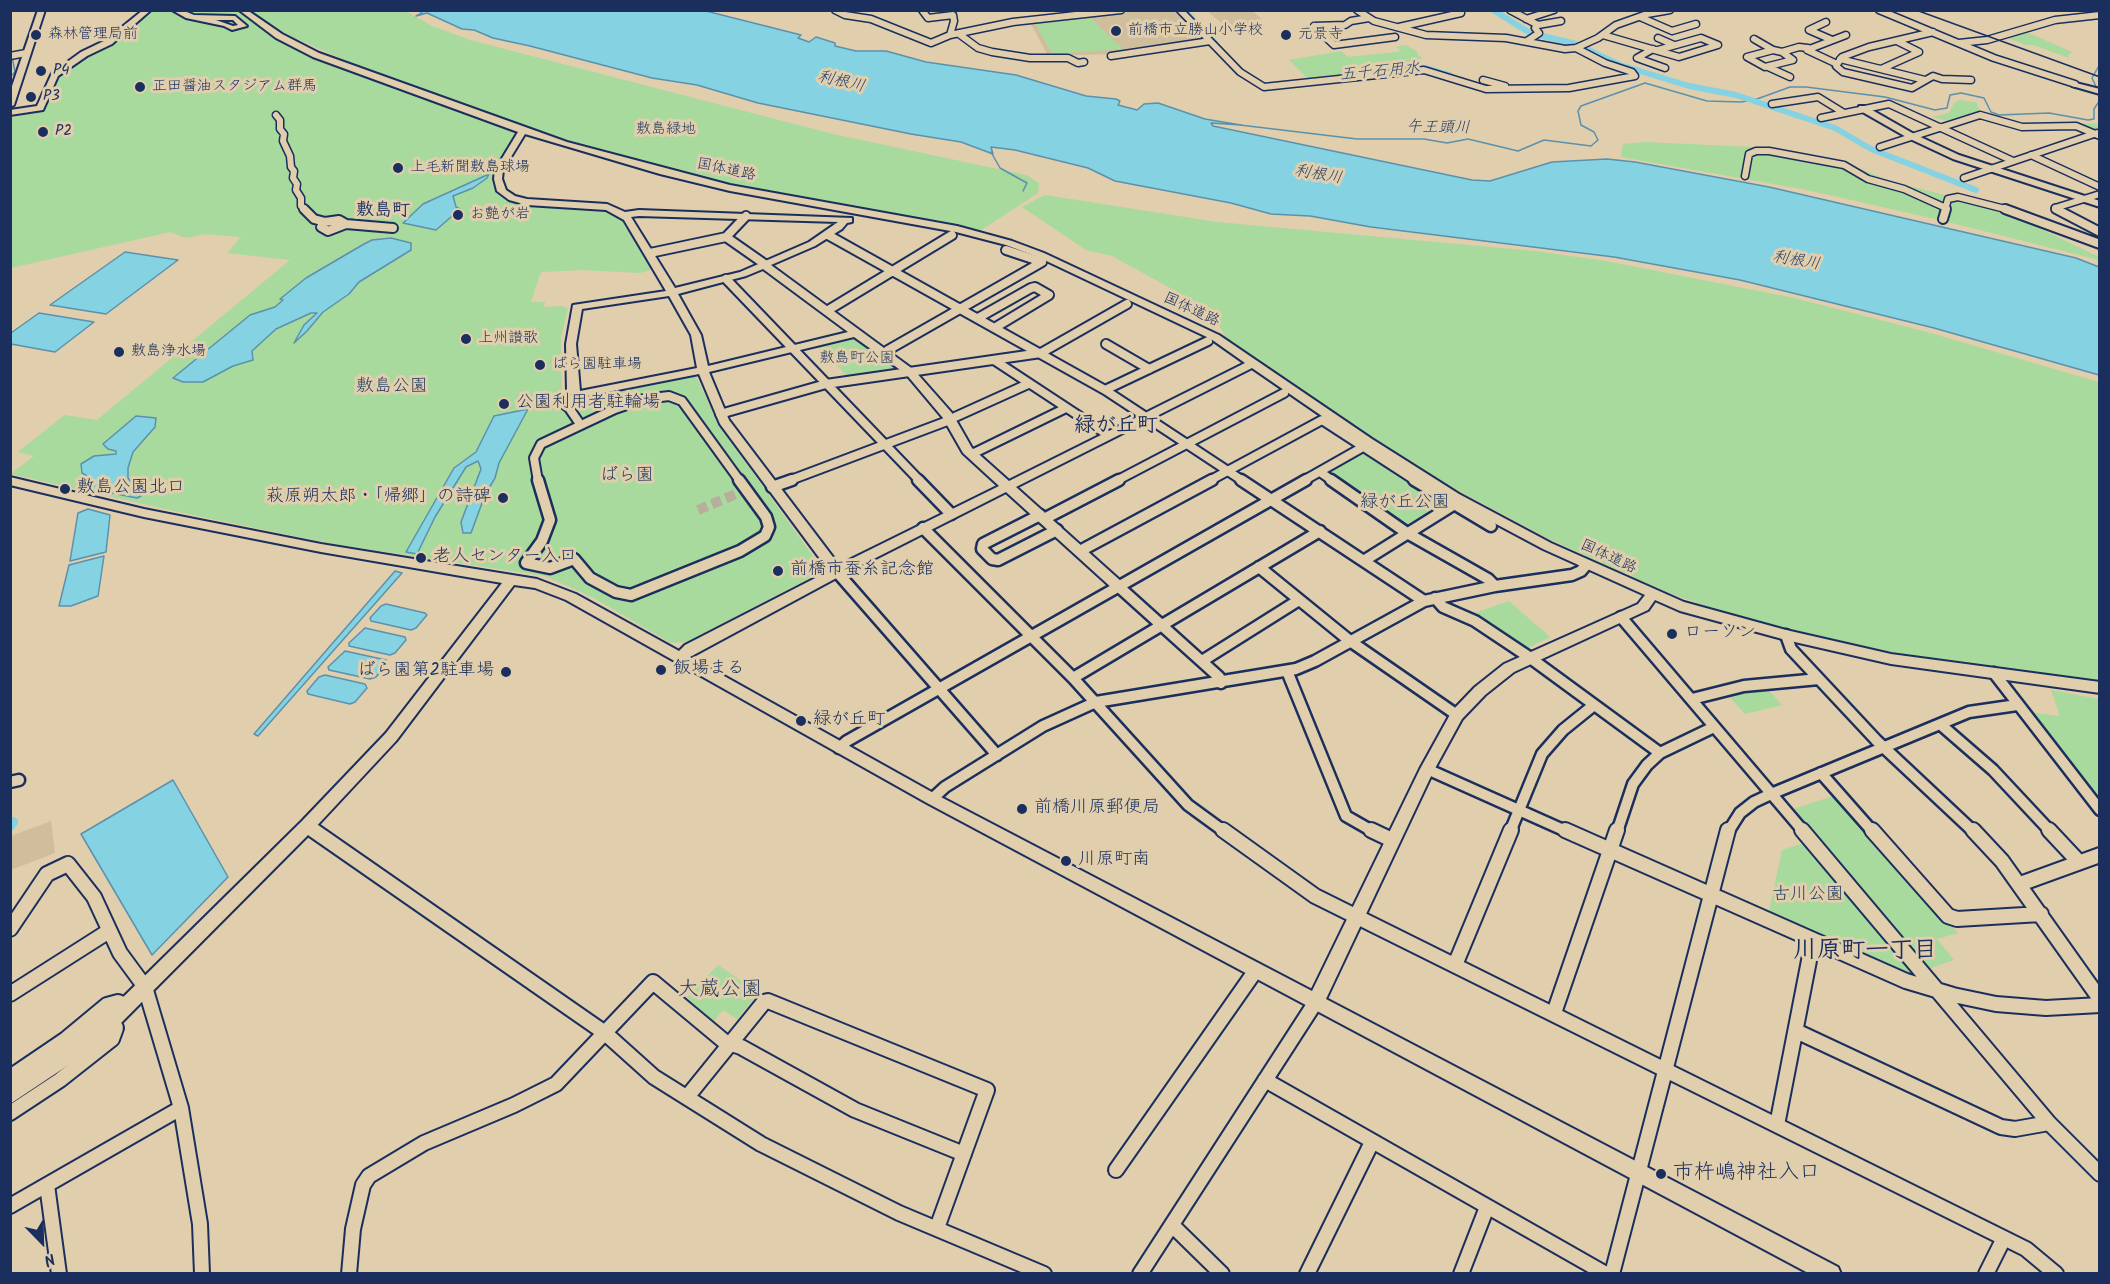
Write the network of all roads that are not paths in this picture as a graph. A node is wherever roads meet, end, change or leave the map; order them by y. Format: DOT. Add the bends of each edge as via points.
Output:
graph roads {
  1 [pos="42,10"];
  2 [pos="148,10"];
  3 [pos="175,10"];
  4 [pos="242,10"];
  5 [pos="835,10"];
  6 [pos="922,10"];
  7 [pos="1120,10"];
  8 [pos="1180,10"];
  9 [pos="1358,10"];
  10 [pos="1425,10"];
  11 [pos="1504,10"];
  12 [pos="1510,10"];
  13 [pos="1554,10"];
  14 [pos="1670,10"];
  15 [pos="1879,10"];
  16 [pos="1100,11"];
  17 [pos="1461,13"];
  18 [pos="1641,14"];
  19 [pos="2100,15"];
  20 [pos="193,17"];
  21 [pos="1370,18"];
  22 [pos="1438,18"];
  23 [pos="1526,19"];
  24 [pos="1561,21"];
  25 [pos="1826,22"];
  26 [pos="1696,24"];
  27 [pos="1538,25"];
  28 [pos="1399,27"];
  29 [pos="1933,32"];
  30 [pos="958,34"];
  31 [pos="950,35"];
  32 [pos="1604,35"];
  33 [pos="1846,35"];
  34 [pos="1395,37"];
  35 [pos="1658,38"];
  36 [pos="1754,39"];
  37 [pos="1527,40"];
  38 [pos="1832,40"];
  39 [pos="1210,41"];
  40 [pos="1897,41"];
  41 [pos="1958,43"];
  42 [pos="1674,45"];
  43 [pos="1579,47"];
  44 [pos="1808,48"];
  45 [pos="1655,49"];
  46 [pos="1773,50"];
  47 [pos="1782,52"];
  48 [pos="26,53"];
  49 [pos="10,56"];
  50 [pos="1111,56"];
  51 [pos="1084,62"];
  52 [pos="1838,62"];
  53 [pos="1768,67"];
  54 [pos="1665,68"];
  55 [pos="1881,69"];
  56 [pos="1790,77"];
  57 [pos="1483,80"];
  58 [pos="1925,80"];
  59 [pos="1971,80"];
  60 [pos="2075,84"];
  61 [pos="1510,89"];
  62 [pos="2097,91"];
  63 [pos="1772,104"];
  64 [pos="10,105"];
  65 [pos="1862,108"];
  66 [pos="10,113"];
  67 [pos="1844,113"];
  68 [pos="276,115"];
  69 [pos="1821,118"];
  70 [pos="1939,127"];
  71 [pos="524,131"];
  72 [pos="2098,134"];
  73 [pos="1911,136"];
  74 [pos="1880,147"];
  75 [pos="2031,155"];
  76 [pos="2013,161"];
  77 [pos="1989,169"];
  78 [pos="1744,176"];
  79 [pos="1964,178"];
  80 [pos="2100,187"];
  81 [pos="2100,194"];
  82 [pos="2084,199"];
  83 [pos="2100,204"];
  84 [pos="1946,208"];
  85 [pos="624,215"];
  86 [pos="746,216"];
  87 [pos="1943,219"];
  88 [pos="844,220"];
  89 [pos="393,228"];
  90 [pos="2100,232"];
  91 [pos="828,235"];
  92 [pos="952,236"];
  93 [pos="726,237"];
  94 [pos="2100,244"];
  95 [pos="1006,250"];
  96 [pos="650,253"];
  97 [pos="766,266"];
  98 [pos="894,271"];
  99 [pos="726,279"];
  100 [pos="672,292"];
  101 [pos="1127,304"];
  102 [pos="830,309"];
  103 [pos="962,309"];
  104 [pos="978,318"];
  105 [pos="996,327"];
  106 [pos="857,333"];
  107 [pos="1208,341"];
  108 [pos="1106,344"];
  109 [pos="793,349"];
  110 [pos="888,350"];
  111 [pos="1041,353"];
  112 [pos="994,360"];
  113 [pos="1253,363"];
  114 [pos="1149,369"];
  115 [pos="703,370"];
  116 [pos="914,372"];
  117 [pos="826,384"];
  118 [pos="1028,384"];
  119 [pos="1105,390"];
  120 [pos="1284,393"];
  121 [pos="561,402"];
  122 [pos="1066,408"];
  123 [pos="720,414"];
  124 [pos="1146,416"];
  125 [pos="953,418"];
  126 [pos="580,424"];
  127 [pos="1108,435"];
  128 [pos="1188,444"];
  129 [pos="884,445"];
  130 [pos="1363,447"];
  131 [pos="972,454"];
  132 [pos="1229,471"];
  133 [pos="1320,472"];
  134 [pos="10,481"];
  135 [pos="1008,486"];
  136 [pos="772,487"];
  137 [pos="1271,500"];
  138 [pos="1453,505"];
  139 [pos="951,514"];
  140 [pos="1042,517"];
  141 [pos="1491,526"];
  142 [pos="923,528"];
  143 [pos="1057,530"];
  144 [pos="1320,531"];
  145 [pos="1407,533"];
  146 [pos="1080,550"];
  147 [pos="1365,560"];
  148 [pos="1586,565"];
  149 [pos="1259,567"];
  150 [pos="837,572"];
  151 [pos="511,580"];
  152 [pos="1119,586"];
  153 [pos="1495,586"];
  154 [pos="1652,595"];
  155 [pos="1299,600"];
  156 [pos="1429,600"];
  157 [pos="1620,617"];
  158 [pos="1162,625"];
  159 [pos="1786,635"];
  160 [pos="1031,636"];
  161 [pos="1350,641"];
  162 [pos="1529,657"];
  163 [pos="680,658"];
  164 [pos="1202,661"];
  165 [pos="1287,671"];
  166 [pos="1994,674"];
  167 [pos="1073,678"];
  168 [pos="1819,679"];
  169 [pos="1221,682"];
  170 [pos="2100,688"];
  171 [pos="937,689"];
  172 [pos="1692,699"];
  173 [pos="1096,702"];
  174 [pos="1594,705"];
  175 [pos="2017,705"];
  176 [pos="1457,715"];
  177 [pos="1940,724"];
  178 [pos="1714,727"];
  179 [pos="1884,747"];
  180 [pos="839,748"];
  181 [pos="1660,753"];
  182 [pos="997,755"];
  183 [pos="1427,769"];
  184 [pos="1821,773"];
  185 [pos="1772,794"];
  186 [pos="932,799"];
  187 [pos="1518,810"];
  188 [pos="2100,810"];
  189 [pos="307,826"];
  190 [pos="1392,840"];
  191 [pos="1609,850"];
  192 [pos="2100,855"];
  193 [pos="2079,862"];
  194 [pos="2020,884"];
  195 [pos="1710,895"];
  196 [pos="2041,914"];
  197 [pos="1356,916"];
  198 [pos="10,929"];
  199 [pos="109,932"];
  200 [pos="1813,940"];
  201 [pos="1455,965"];
  202 [pos="1256,970"];
  203 [pos="145,987"];
  204 [pos="1938,991"];
  205 [pos="10,994"];
  206 [pos="2100,999"];
  207 [pos="1317,1000"];
  208 [pos="126,1005"];
  209 [pos="2100,1005"];
  210 [pos="1554,1014"];
  211 [pos="112,1020"];
  212 [pos="1796,1031"];
  213 [pos="605,1033"];
  214 [pos="730,1044"];
  215 [pos="1665,1070"];
  216 [pos="10,1077"];
  217 [pos="1265,1080"];
  218 [pos="10,1095"];
  219 [pos="687,1097"];
  220 [pos="182,1108"];
  221 [pos="10,1113"];
  222 [pos="2049,1123"];
  223 [pos="1777,1125"];
  224 [pos="1372,1142"];
  225 [pos="964,1154"];
  226 [pos="1116,1170"];
  227 [pos="1639,1173"];
  228 [pos="2100,1174"];
  229 [pos="47,1185"];
  230 [pos="10,1206"];
  231 [pos="1487,1207"];
  232 [pos="1173,1226"];
  233 [pos="937,1228"];
  234 [pos="2004,1238"];
  235 [pos="59,1274"];
  236 [pos="202,1274"];
  237 [pos="349,1274"];
  238 [pos="1044,1274"];
  239 [pos="1140,1274"];
  240 [pos="1222,1274"];
  241 [pos="1307,1274"];
  242 [pos="1461,1274"];
  243 [pos="1606,1274"];
  244 [pos="1612,1274"];
  245 [pos="1830,1274"];
  246 [pos="1986,1274"];
  247 [pos="2056,1274"];
  1 -- 48 [label="street"];
  2 -- 66 [label="street" via="108,42 55,75 40,108"];
  3 -- 20 [label="street"];
  4 -- 71 [label="street, 国体道路" via="316,55"];
  5 -- 31 [label="street" via="871,19 929,43"];
  6 -- 31 [label="street" via="930,18 953,15"];
  7 -- 16 [label="street"];
  8 -- 39 [label="street"];
  9 -- 21 [label="street"];
  10 -- 22 [label="street"];
  11 -- 12 [label="street"];
  12 -- 23 [label="street"];
  13 -- 23 [label="street"];
  14 -- 18 [label="street"];
  15 -- 29 [label="street"];
  16 -- 30 [label="street"];
  17 -- 22 [label="street"];
  18 -- 26 [label="street" via="1672,31"];
  18 -- 32 [label="street" via="1611,27"];
  19 -- 41 [label="street" via="2055,20 1987,40"];
  20 -- 20 [label="street" via="235,18 243,26 232,28"];
  21 -- 28 [label="street"];
  21 -- 34 [label="street" via="1346,25 1314,26 1334,45"];
  22 -- 28 [label="street"];
  23 -- 27 [label="street"];
  24 -- 27 [label="street"];
  25 -- 38 [label="street" via="1809,30"];
  27 -- 37 [label="street" via="1536,35"];
  28 -- 37 [label="street" via="1435,36"];
  29 -- 40 [label="street"];
  29 -- 41 [label="street"];
  30 -- 31 [label="street"];
  30 -- 51 [label="street" via="978,48 992,52"];
  32 -- 43 [label="street"];
  32 -- 45 [label="street"];
  33 -- 38 [label="street"];
  35 -- 42 [label="street"];
  36 -- 46 [label="street"];
  37 -- 43 [label="street" via="1559,48"];
  38 -- 44 [label="street"];
  39 -- 50 [label="street"];
  39 -- 61 [label="street" via="1240,72 1264,87 1424,70 1483,89"];
  40 -- 52 [label="street" via="1869,47"];
  40 -- 55 [label="street" via="1919,52"];
  41 -- 60 [label="street"];
  42 -- 45 [label="street"];
  42 -- 45 [label="street" via="1701,38 1718,45 1678,57"];
  43 -- 61 [label="street" via="1635,76 1569,88"];
  44 -- 47 [label="street"];
  44 -- 52 [label="street" via="1817,56"];
  45 -- 54 [label="street" via="1637,58"];
  46 -- 47 [label="street"];
  46 -- 53 [label="street" via="1747,57"];
  47 -- 53 [label="street" via="1793,60"];
  48 -- 49 [label="street"];
  48 -- 64 [label="street"];
  52 -- 55 [label="street"];
  52 -- 58 [label="street" via="1838,69 1843,72 1908,88"];
  53 -- 56 [label="street"];
  55 -- 58 [label="street"];
  57 -- 61 [label="street"];
  58 -- 59 [label="street" via="1933,76"];
  60 -- 62 [label="street"];
  63 -- 67 [label="street" via="1818,97"];
  65 -- 67 [label="street"];
  65 -- 70 [label="street" via="1889,104"];
  65 -- 73 [label="street"];
  67 -- 69 [label="street"];
  68 -- 89 [label="street" via="301,206 316,221 325,222 321,227 328,231 346,224"];
  70 -- 72 [label="street" via="1980,115 2019,126 2074,126"];
  70 -- 73 [label="street"];
  70 -- 76 [label="street"];
  71 -- 85 [label="street" via="498,175 506,195 537,204 607,207"];
  71 -- 113 [label="street, 国体道路" via="719,186 957,229 1009,243 1197,328"];
  72 -- 75 [label="street"];
  73 -- 74 [label="street"];
  73 -- 77 [label="street"];
  75 -- 76 [label="street"];
  75 -- 80 [label="street"];
  76 -- 77 [label="street"];
  77 -- 79 [label="street"];
  77 -- 82 [label="street"];
  78 -- 84 [label="street" via="1749,154 1769,151 1844,165 1868,179 1904,189"];
  81 -- 82 [label="street"];
  82 -- 83 [label="street"];
  82 -- 90 [label="street" via="2055,208"];
  84 -- 87 [label="street"];
  84 -- 94 [label="street" via="1949,198 1961,197 2000,207"];
  85 -- 86 [label="street"];
  85 -- 96 [label="street"];
  86 -- 88 [label="street"];
  86 -- 93 [label="street"];
  88 -- 91 [label="street"];
  88 -- 92 [label="street"];
  91 -- 97 [label="street"];
  91 -- 98 [label="street"];
  92 -- 95 [label="street"];
  92 -- 98 [label="street"];
  93 -- 96 [label="street"];
  93 -- 97 [label="street"];
  95 -- 103 [label="street" via="1042,262"];
  96 -- 100 [label="street"];
  97 -- 99 [label="street"];
  97 -- 102 [label="street"];
  97 -- 106 [label="street"];
  98 -- 102 [label="street"];
  98 -- 103 [label="street"];
  99 -- 100 [label="street"];
  99 -- 109 [label="street"];
  100 -- 115 [label="street" via="696,335"];
  100 -- 115 [label="street" via="577,307 571,344 573,391 582,395"];
  101 -- 111 [label="street"];
  102 -- 110 [label="street"];
  103 -- 104 [label="street"];
  103 -- 110 [label="street"];
  104 -- 105 [label="street"];
  104 -- 105 [label="street" via="1031,288 1049,295"];
  105 -- 111 [label="street"];
  106 -- 109 [label="street"];
  106 -- 116 [label="street"];
  107 -- 114 [label="street"];
  108 -- 114 [label="street"];
  109 -- 115 [label="street"];
  109 -- 117 [label="street"];
  110 -- 116 [label="street"];
  111 -- 112 [label="street"];
  111 -- 119 [label="street"];
  112 -- 116 [label="street"];
  112 -- 118 [label="street"];
  113 -- 124 [label="street"];
  113 -- 148 [label="street, 国体道路" via="1455,496"];
  114 -- 119 [label="street"];
  115 -- 123 [label="street"];
  116 -- 117 [label="street"];
  116 -- 125 [label="street"];
  117 -- 123 [label="street"];
  117 -- 129 [label="street"];
  118 -- 122 [label="street"];
  118 -- 125 [label="street"];
  119 -- 124 [label="street"];
  120 -- 128 [label="street"];
  121 -- 126 [label="street"];
  122 -- 127 [label="street"];
  122 -- 131 [label="street"];
  123 -- 136 [label="street"];
  124 -- 127 [label="street"];
  124 -- 128 [label="street"];
  125 -- 129 [label="street"];
  125 -- 131 [label="street"];
  126 -- 126 [label="street" via="644,399 669,396 682,401 766,517 769,529 756,543 637,594 616,592 590,578 574,559 547,571 529,567 526,563 542,541 550,519 535,476 534,458 545,441"];
  127 -- 135 [label="street"];
  128 -- 132 [label="street"];
  128 -- 140 [label="street"];
  129 -- 136 [label="street"];
  129 -- 139 [label="street"];
  130 -- 132 [label="street" via="1322,420"];
  130 -- 133 [label="street"];
  130 -- 138 [label="street"];
  131 -- 135 [label="street"];
  132 -- 137 [label="street"];
  132 -- 146 [label="street"];
  133 -- 137 [label="street"];
  133 -- 145 [label="street"];
  134 -- 151 [label="street" via="310,546"];
  135 -- 139 [label="street"];
  135 -- 140 [label="street"];
  136 -- 150 [label="street"];
  137 -- 144 [label="street"];
  137 -- 152 [label="street"];
  138 -- 141 [label="street"];
  138 -- 145 [label="street"];
  139 -- 142 [label="street"];
  140 -- 143 [label="street"];
  140 -- 143 [label="street" via="983,544 982,549 998,560"];
  142 -- 150 [label="street"];
  142 -- 160 [label="street"];
  143 -- 146 [label="street"];
  144 -- 147 [label="street"];
  144 -- 149 [label="street"];
  145 -- 147 [label="street"];
  145 -- 153 [label="street"];
  146 -- 152 [label="street"];
  147 -- 156 [label="street"];
  148 -- 153 [label="street" via="1572,575"];
  148 -- 154 [label="street, 国体道路"];
  149 -- 155 [label="street"];
  149 -- 158 [label="street"];
  150 -- 163 [label="street" via="690,649"];
  150 -- 171 [label="street"];
  151 -- 163 [label="street" via="572,597"];
  151 -- 189 [label="street" via="391,737"];
  152 -- 158 [label="street"];
  152 -- 160 [label="street"];
  153 -- 156 [label="street"];
  154 -- 157 [label="street" via="1643,607"];
  154 -- 159 [label="street, 国体道路"];
  155 -- 161 [label="street"];
  155 -- 164 [label="street"];
  156 -- 161 [label="street"];
  156 -- 162 [label="street" via="1474,621"];
  157 -- 162 [label="street"];
  157 -- 172 [label="street"];
  158 -- 164 [label="street"];
  158 -- 167 [label="street"];
  159 -- 166 [label="street, 国体道路" via="1891,659"];
  159 -- 168 [label="street" via="1791,649"];
  160 -- 167 [label="street"];
  160 -- 171 [label="street"];
  161 -- 165 [label="street" via="1315,661"];
  161 -- 176 [label="street"];
  162 -- 174 [label="street"];
  162 -- 176 [label="street" via="1488,683"];
  163 -- 180 [label="street"];
  164 -- 169 [label="street"];
  165 -- 169 [label="street"];
  165 -- 190 [label="street" via="1346,816"];
  166 -- 170 [label="street, 国体道路"];
  166 -- 175 [label="street"];
  167 -- 173 [label="street"];
  168 -- 172 [label="street" via="1744,686"];
  168 -- 179 [label="street"];
  169 -- 173 [label="street"];
  171 -- 180 [label="street"];
  171 -- 182 [label="street"];
  172 -- 178 [label="street"];
  173 -- 182 [label="street" via="1061,716"];
  173 -- 197 [label="street" via="1193,809 1315,897"];
  174 -- 181 [label="street"];
  174 -- 187 [label="street" via="1563,730 1542,754"];
  175 -- 177 [label="street" via="1977,709"];
  175 -- 188 [label="street"];
  176 -- 183 [label="street"];
  177 -- 179 [label="street"];
  177 -- 193 [label="street" via="2001,778"];
  178 -- 181 [label="street"];
  178 -- 185 [label="street"];
  179 -- 184 [label="street"];
  179 -- 194 [label="street" via="1971,828"];
  180 -- 186 [label="street"];
  181 -- 191 [label="street" via="1633,784"];
  182 -- 186 [label="street"];
  183 -- 187 [label="street"];
  183 -- 190 [label="street"];
  184 -- 185 [label="street"];
  184 -- 196 [label="street" via="1948,916 1957,920"];
  185 -- 195 [label="street" via="1747,807 1729,828"];
  185 -- 204 [label="street"];
  186 -- 202 [label="street"];
  187 -- 191 [label="street"];
  187 -- 201 [label="street"];
  189 -- 203 [label="street"];
  189 -- 213 [label="street"];
  190 -- 197 [label="street"];
  191 -- 195 [label="street"];
  191 -- 210 [label="street"];
  192 -- 193 [label="street"];
  193 -- 194 [label="street"];
  194 -- 196 [label="street"];
  195 -- 200 [label="street"];
  195 -- 215 [label="street"];
  196 -- 206 [label="street"];
  197 -- 201 [label="street"];
  197 -- 207 [label="street"];
  198 -- 199 [label="street" via="48,874 65,864 94,897"];
  199 -- 203 [label="street"];
  199 -- 205 [label="street"];
  200 -- 204 [label="street"];
  200 -- 212 [label="street"];
  201 -- 210 [label="street"];
  202 -- 207 [label="street"];
  202 -- 226 [label="street"];
  203 -- 208 [label="street"];
  203 -- 220 [label="street"];
  204 -- 209 [label="street" via="2022,1007"];
  204 -- 222 [label="street"];
  207 -- 217 [label="street"];
  207 -- 227 [label="street"];
  208 -- 211 [label="street"];
  208 -- 216 [label="street" via="112,1002"];
  210 -- 215 [label="street"];
  211 -- 218 [label="street"];
  211 -- 221 [label="street" via="116,1028 107,1043"];
  212 -- 222 [label="street" via="2001,1127 2015,1129"];
  212 -- 223 [label="street"];
  213 -- 214 [label="street" via="653,982"];
  213 -- 219 [label="street" via="654,1077"];
  213 -- 237 [label="street" via="562,1079 545,1091 424,1143 369,1176 363,1185 353,1229"];
  214 -- 219 [label="street"];
  214 -- 225 [label="street" via="855,1110"];
  214 -- 225 [label="street" via="768,1000 987,1090"];
  215 -- 223 [label="street"];
  215 -- 227 [label="street"];
  217 -- 224 [label="street"];
  217 -- 232 [label="street"];
  219 -- 233 [label="street" via="784,1157"];
  220 -- 229 [label="street"];
  220 -- 236 [label="street" via="200,1224"];
  222 -- 228 [label="street"];
  223 -- 234 [label="street"];
  224 -- 231 [label="street"];
  224 -- 241 [label="street"];
  225 -- 233 [label="street"];
  227 -- 244 [label="street"];
  227 -- 245 [label="street"];
  229 -- 230 [label="street"];
  229 -- 235 [label="street"];
  231 -- 242 [label="street"];
  231 -- 243 [label="street"];
  232 -- 239 [label="street"];
  232 -- 240 [label="street"];
  233 -- 238 [label="street"];
  234 -- 246 [label="street"];
  234 -- 247 [label="street" via="2026,1249"];
}
